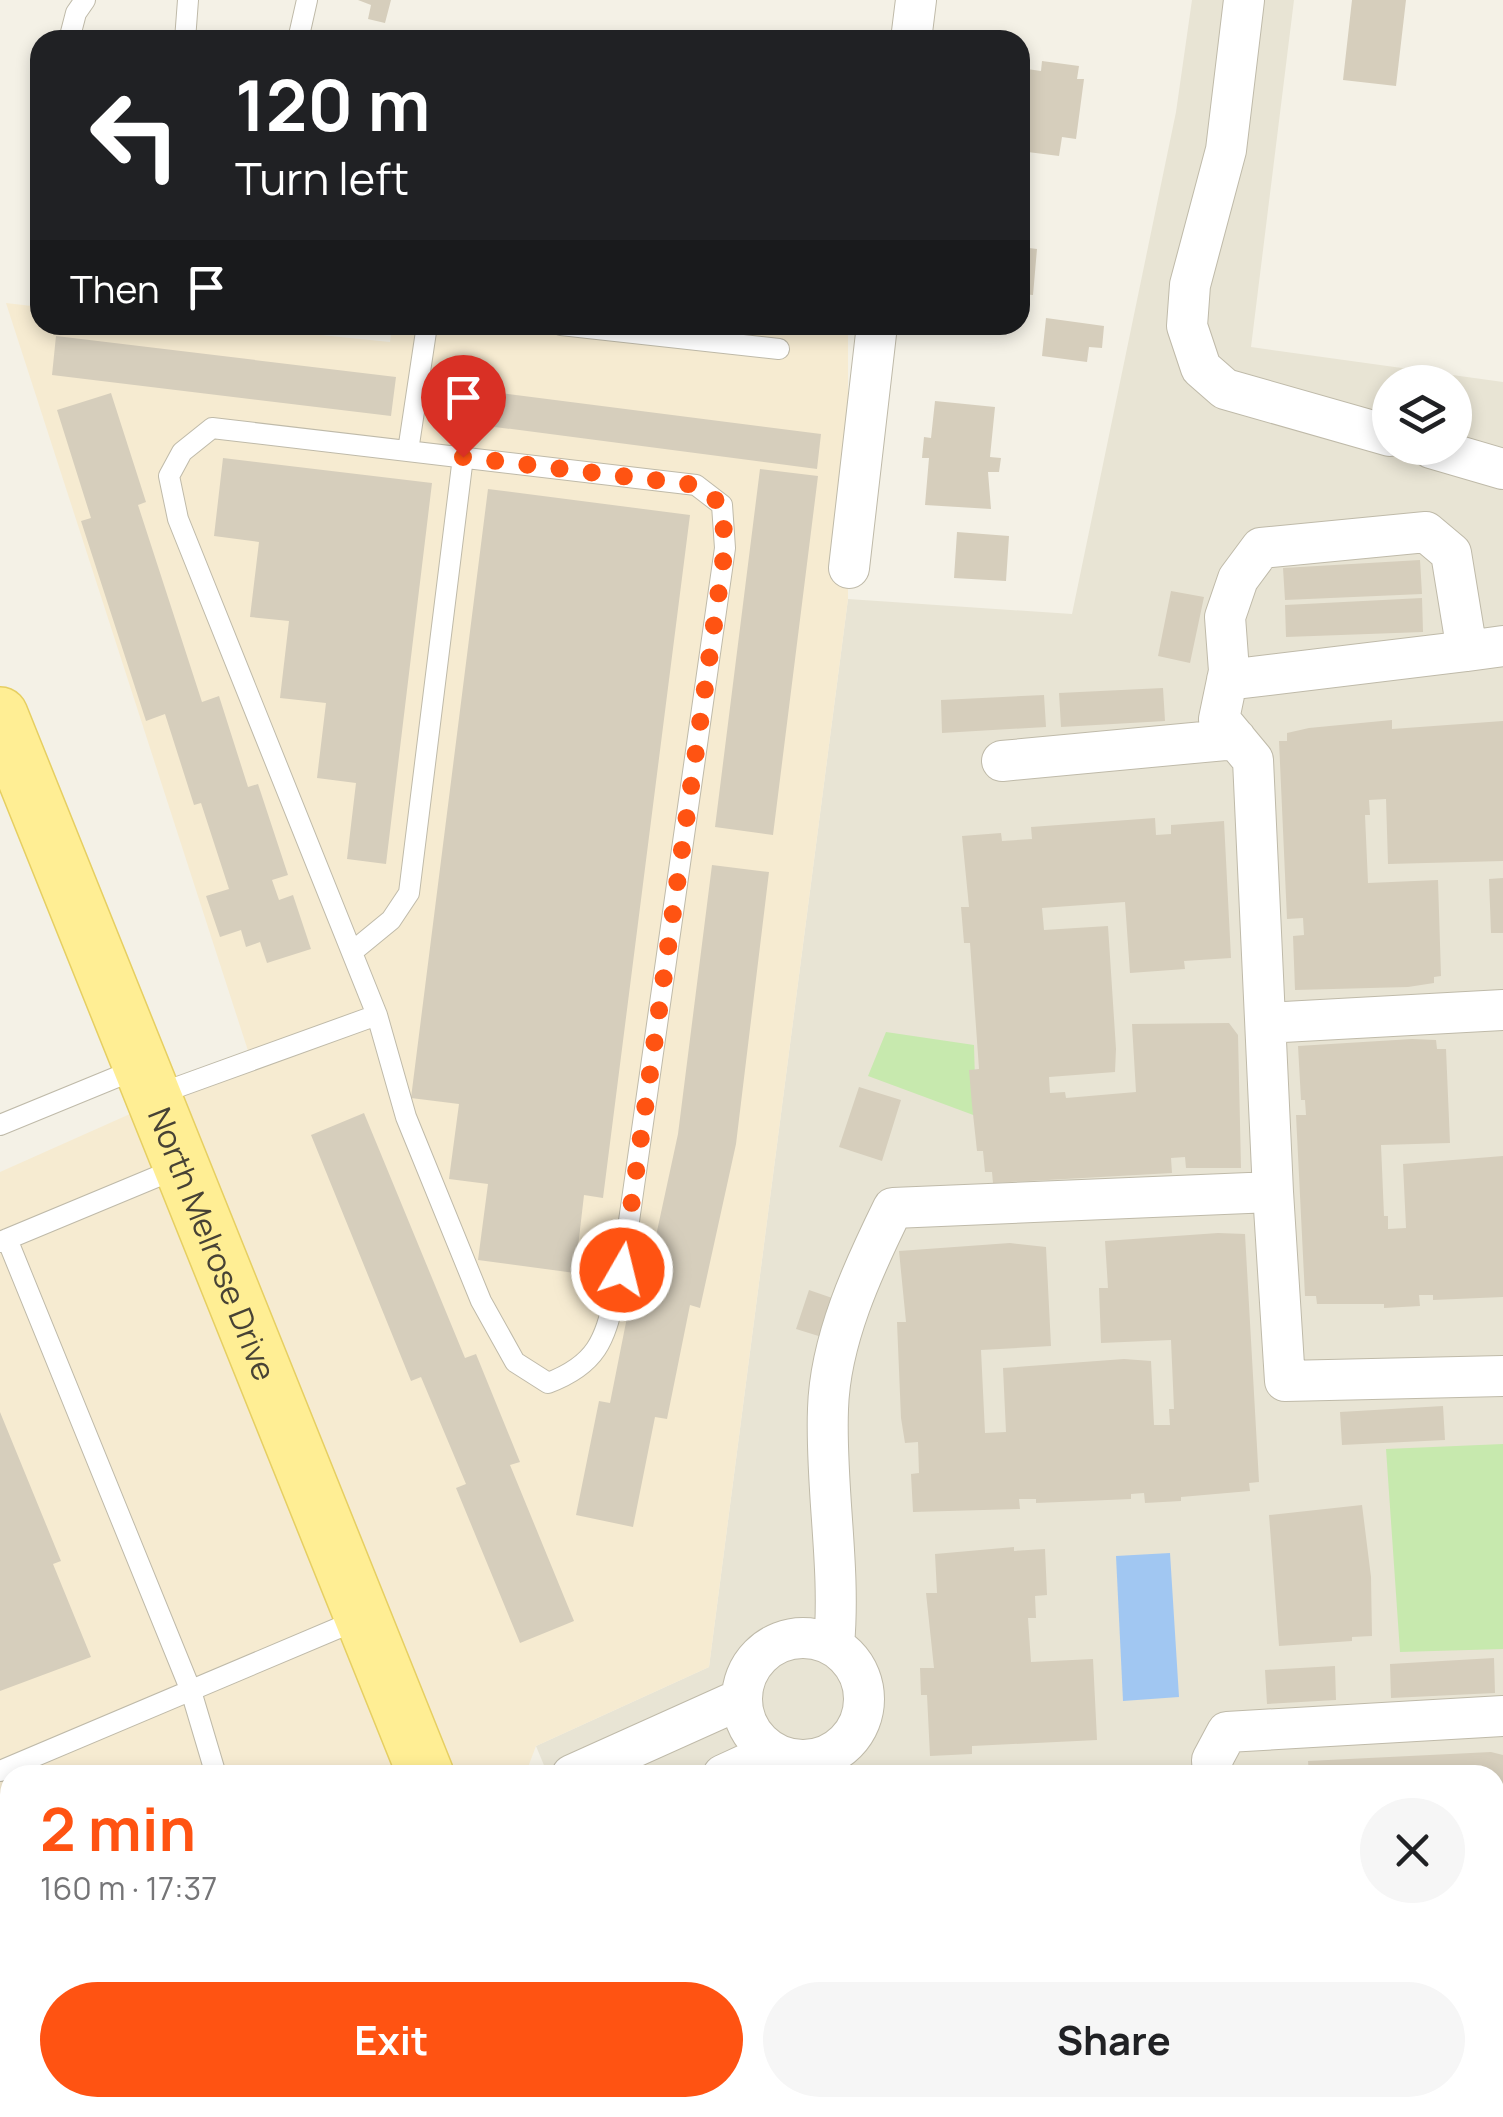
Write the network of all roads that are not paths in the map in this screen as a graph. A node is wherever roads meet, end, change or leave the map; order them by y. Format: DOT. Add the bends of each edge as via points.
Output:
graph roads {
  1 [pos="85,0"];
  2 [pos="188,0"];
  3 [pos="307,0"];
  4 [pos="916,0"];
  5 [pos="1244,0"];
  6 [pos="72,30"];
  7 [pos="186,30"];
  8 [pos="300,30"];
  9 [pos="912,30"];
  10 [pos="425,335"];
  11 [pos="648,335"];
  12 [pos="876,335"];
  13 [pos="779,350"];
  14 [pos="1372,431"];
  15 [pos="408,451"];
  16 [pos="463,457"];
  17 [pos="1472,460"];
  18 [pos="1503,469"];
  19 [pos="849,568"];
  20 [pos="1485,649"];
  21 [pos="1226,680"];
  22 [pos="0,714"];
  23 [pos="1236,740"];
  24 [pos="1002,761"];
  25 [pos="352,952"];
  26 [pos="1503,1010"];
  27 [pos="377,1015"];
  28 [pos="1266,1023"];
  29 [pos="145,1082"];
  30 [pos="0,1125"];
  31 [pos="180,1167"];
  32 [pos="1273,1192"];
  33 [pos="4,1240"];
  34 [pos="1503,1376"];
  35 [pos="362,1618"];
  36 [pos="834,1645"];
  37 [pos="191,1690"];
  38 [pos="742,1699"];
  39 [pos="1503,1716"];
  40 [pos="781,1762"];
  41 [pos="14,1765"];
  42 [pos="213,1765"];
  43 [pos="422,1765"];
  44 [pos="594,1765"];
  45 [pos="1212,1765"];
  1 -- 6 [label="lane"];
  2 -- 7 [label="lane"];
  3 -- 8 [label="lane"];
  4 -- 9 [label="street"];
  5 -- 14 [label="street" via="1226,150 1190,285 1186,326 1201,368 1226,389"];
  10 -- 15 [label="lane"];
  11 -- 13 [label="lane"];
  12 -- 19 [label="street"];
  15 -- 16 [label="lane"];
  15 -- 25 [label="lane" via="212,428 182,452 169,476 178,518"];
  16 -- 25 [label="lane" via="412,878 391,920"];
  16 -- 27 [label="lane" via="696,485 722,505 725,548 622,1270 601,1342 580,1370 548,1383 515,1362 481,1301 406,1117"];
  17 -- 18 [label="street"];
  20 -- 21 [label="street"];
  20 -- 21 [label="street" via="1451,554 1426,532 1262,548 1238,578 1226,617"];
  21 -- 23 [label="street" via="1219,719"];
  22 -- 29 [label="main road, North Melrose Drive"];
  23 -- 24 [label="street"];
  23 -- 28 [label="street" via="1254,760"];
  25 -- 27 [label="lane"];
  26 -- 28 [label="street"];
  27 -- 29 [label="lane"];
  28 -- 32 [label="street"];
  29 -- 30 [label="lane"];
  29 -- 31 [label="main road, North Melrose Drive"];
  31 -- 33 [label="lane"];
  31 -- 35 [label="main road, North Melrose Drive"];
  32 -- 34 [label="street" via="1284,1380"];
  32 -- 36 [label="street" via="893,1208 852,1292 828,1406 838,1603"];
  33 -- 37 [label="lane"];
  35 -- 37 [label="lane"];
  35 -- 43 [label="main road, North Melrose Drive"];
  36 -- 38 [label="street" via="798,1637 780,1642 752,1664"];
  36 -- 40 [label="street" via="860,1676 862,1716 838,1749"];
  37 -- 41 [label="lane"];
  37 -- 42 [label="lane"];
  38 -- 40 [label="street" via="752,1733"];
  38 -- 44 [label="street"];
  39 -- 45 [label="street" via="1228,1732"];
}
